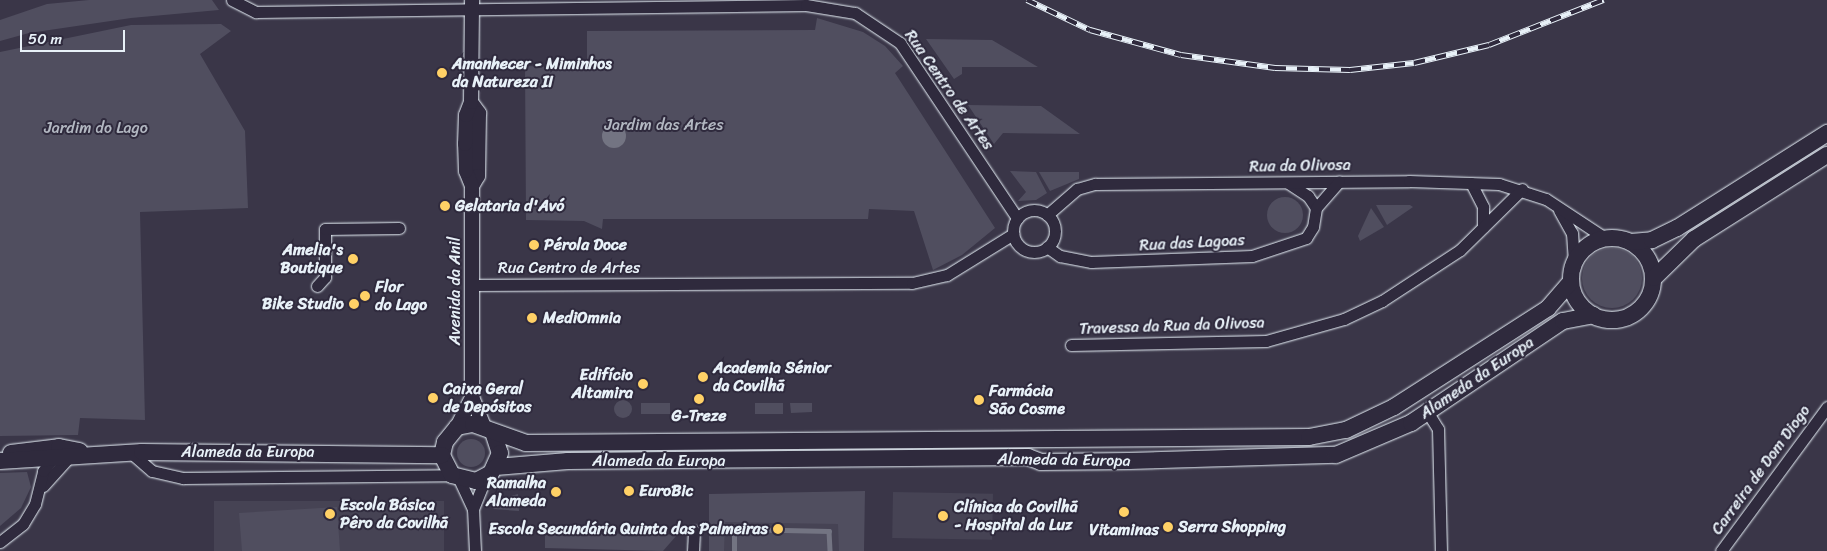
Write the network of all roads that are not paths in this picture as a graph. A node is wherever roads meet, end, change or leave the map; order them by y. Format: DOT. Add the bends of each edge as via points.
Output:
graph roads {
  1 [pos="232,0"];
  2 [pos="549,4"];
  3 [pos="626,4"];
  4 [pos="472,5"];
  5 [pos="1827,133"];
  6 [pos="1827,155"];
  7 [pos="1339,182"];
  8 [pos="1288,183"];
  9 [pos="1471,183"];
  10 [pos="1522,188"];
  11 [pos="1316,208"];
  12 [pos="1558,208"];
  13 [pos="1047,215"];
  14 [pos="1017,218"];
  15 [pos="1483,227"];
  16 [pos="399,228"];
  17 [pos="1013,234"];
  18 [pos="1605,238"];
  19 [pos="1631,242"];
  20 [pos="1046,247"];
  21 [pos="1574,262"];
  22 [pos="1654,278"];
  23 [pos="1571,282"];
  24 [pos="472,285"];
  25 [pos="317,286"];
  26 [pos="1593,315"];
  27 [pos="1071,345"];
  28 [pos="472,397"];
  29 [pos="1827,407"];
  30 [pos="1428,413"];
  31 [pos="457,427"];
  32 [pos="489,430"];
  33 [pos="130,452"];
  34 [pos="84,453"];
  35 [pos="0,455"];
  36 [pos="442,455"];
  37 [pos="60,459"];
  38 [pos="0,461"];
  39 [pos="32,462"];
  40 [pos="491,472"];
  41 [pos="455,477"];
  42 [pos="42,486"];
  43 [pos="473,509"];
  44 [pos="694,531"];
  45 [pos="0,542"];
  46 [pos="475,551"];
  47 [pos="693,551"];
  48 [pos="1441,551"];
  49 [pos="1721,551"];
  1 -- 4 [label="street, Rua Centro de Artes" via="256,12"];
  2 -- 3 [label="street, Rua Centro de Artes"];
  2 -- 4 [label="street, Rua Centro de Artes"];
  3 -- 14 [label="street, Rua Centro de Artes" via="806,5 855,13 875,23 900,43"];
  4 -- 24 [label="street, Avenida da Anil" via="472,102 466,115 465,144 466,171 472,186"];
  5 -- 19 [label="main road" via="1671,232"];
  6 -- 22 [label="main road, Alameda da Europa" via="1694,239"];
  7 -- 8 [label="street, Rua da Olivosa"];
  7 -- 9 [label="street, Rua da Olivosa"];
  7 -- 11 [label="street, Rua das Lagoas"];
  8 -- 11 [label="street" via="1308,196"];
  8 -- 13 [label="street, Rua da Olivosa" via="1086,185 1063,198"];
  9 -- 10 [label="street, Rua da Olivosa"];
  9 -- 15 [label="street" via="1482,207"];
  10 -- 12 [label="street, Rua da Olivosa"];
  10 -- 15 [label="street, Travessa da Rua da Olivosa"];
  11 -- 20 [label="street, Rua das Lagoas" via="1306,238 1224,261 1091,262 1060,256"];
  12 -- 18 [label="street, Rua da Olivosa"];
  12 -- 21 [label="street" via="1572,233"];
  13 -- 14 [label="street" via="1032,210"];
  13 -- 20 [label="street" via="1055,232"];
  14 -- 17 [label="street"];
  15 -- 27 [label="street, Travessa da Rua da Olivosa" via="1460,250 1382,301 1303,332 1266,341"];
  16 -- 25 [label="street" via="325,229 324,277"];
  17 -- 20 [label="street" via="1029,251"];
  17 -- 24 [label="street, Rua Centro de Artes" via="947,275 912,283"];
  18 -- 19 [label="main road"];
  18 -- 21 [label="main road" via="1587,246"];
  19 -- 22 [label="main road" via="1647,256"];
  21 -- 23 [label="main road"];
  22 -- 26 [label="main road, Alameda da Europa" via="1647,301 1638,311 1616,320"];
  23 -- 26 [label="main road" via="1578,301"];
  23 -- 32 [label="main road, Alameda da Europa" via="1548,308 1394,407 1346,430 1309,436 542,444"];
  24 -- 28 [label="street, Avenida da Anil"];
  26 -- 30 [label="main road, Alameda da Europa" via="1563,321"];
  28 -- 31 [label="street, Avenida da Anil"];
  28 -- 32 [label="street, Avenida da Anil"];
  29 -- 49 [label="street, Carreira de Dom Diogo"];
  30 -- 40 [label="main road, Alameda da Europa" via="1358,449 1295,459 526,462"];
  30 -- 48 [label="street" via="1438,429"];
  31 -- 32 [label="main road"];
  31 -- 36 [label="main road" via="445,442"];
  32 -- 40 [label="main road" via="500,453"];
  33 -- 34 [label="main road, Alameda da Europa"];
  33 -- 36 [label="main road, Alameda da Europa"];
  33 -- 41 [label="street" via="152,471 183,478"];
  34 -- 35 [label="main road, Alameda da Europa" via="75,447"];
  34 -- 37 [label="main road, Alameda da Europa"];
  36 -- 41 [label="main road"];
  37 -- 39 [label="main road, Alameda da Europa"];
  37 -- 42 [label="street"];
  37 -- 42 [label="street" via="43,471"];
  38 -- 39 [label="main road, Alameda da Europa"];
  39 -- 42 [label="street"];
  40 -- 41 [label="main road"];
  40 -- 43 [label="street"];
  41 -- 43 [label="street"];
  42 -- 45 [label="street" via="23,524"];
  43 -- 46 [label="street"];
  44 -- 47 [label="street"];
}
